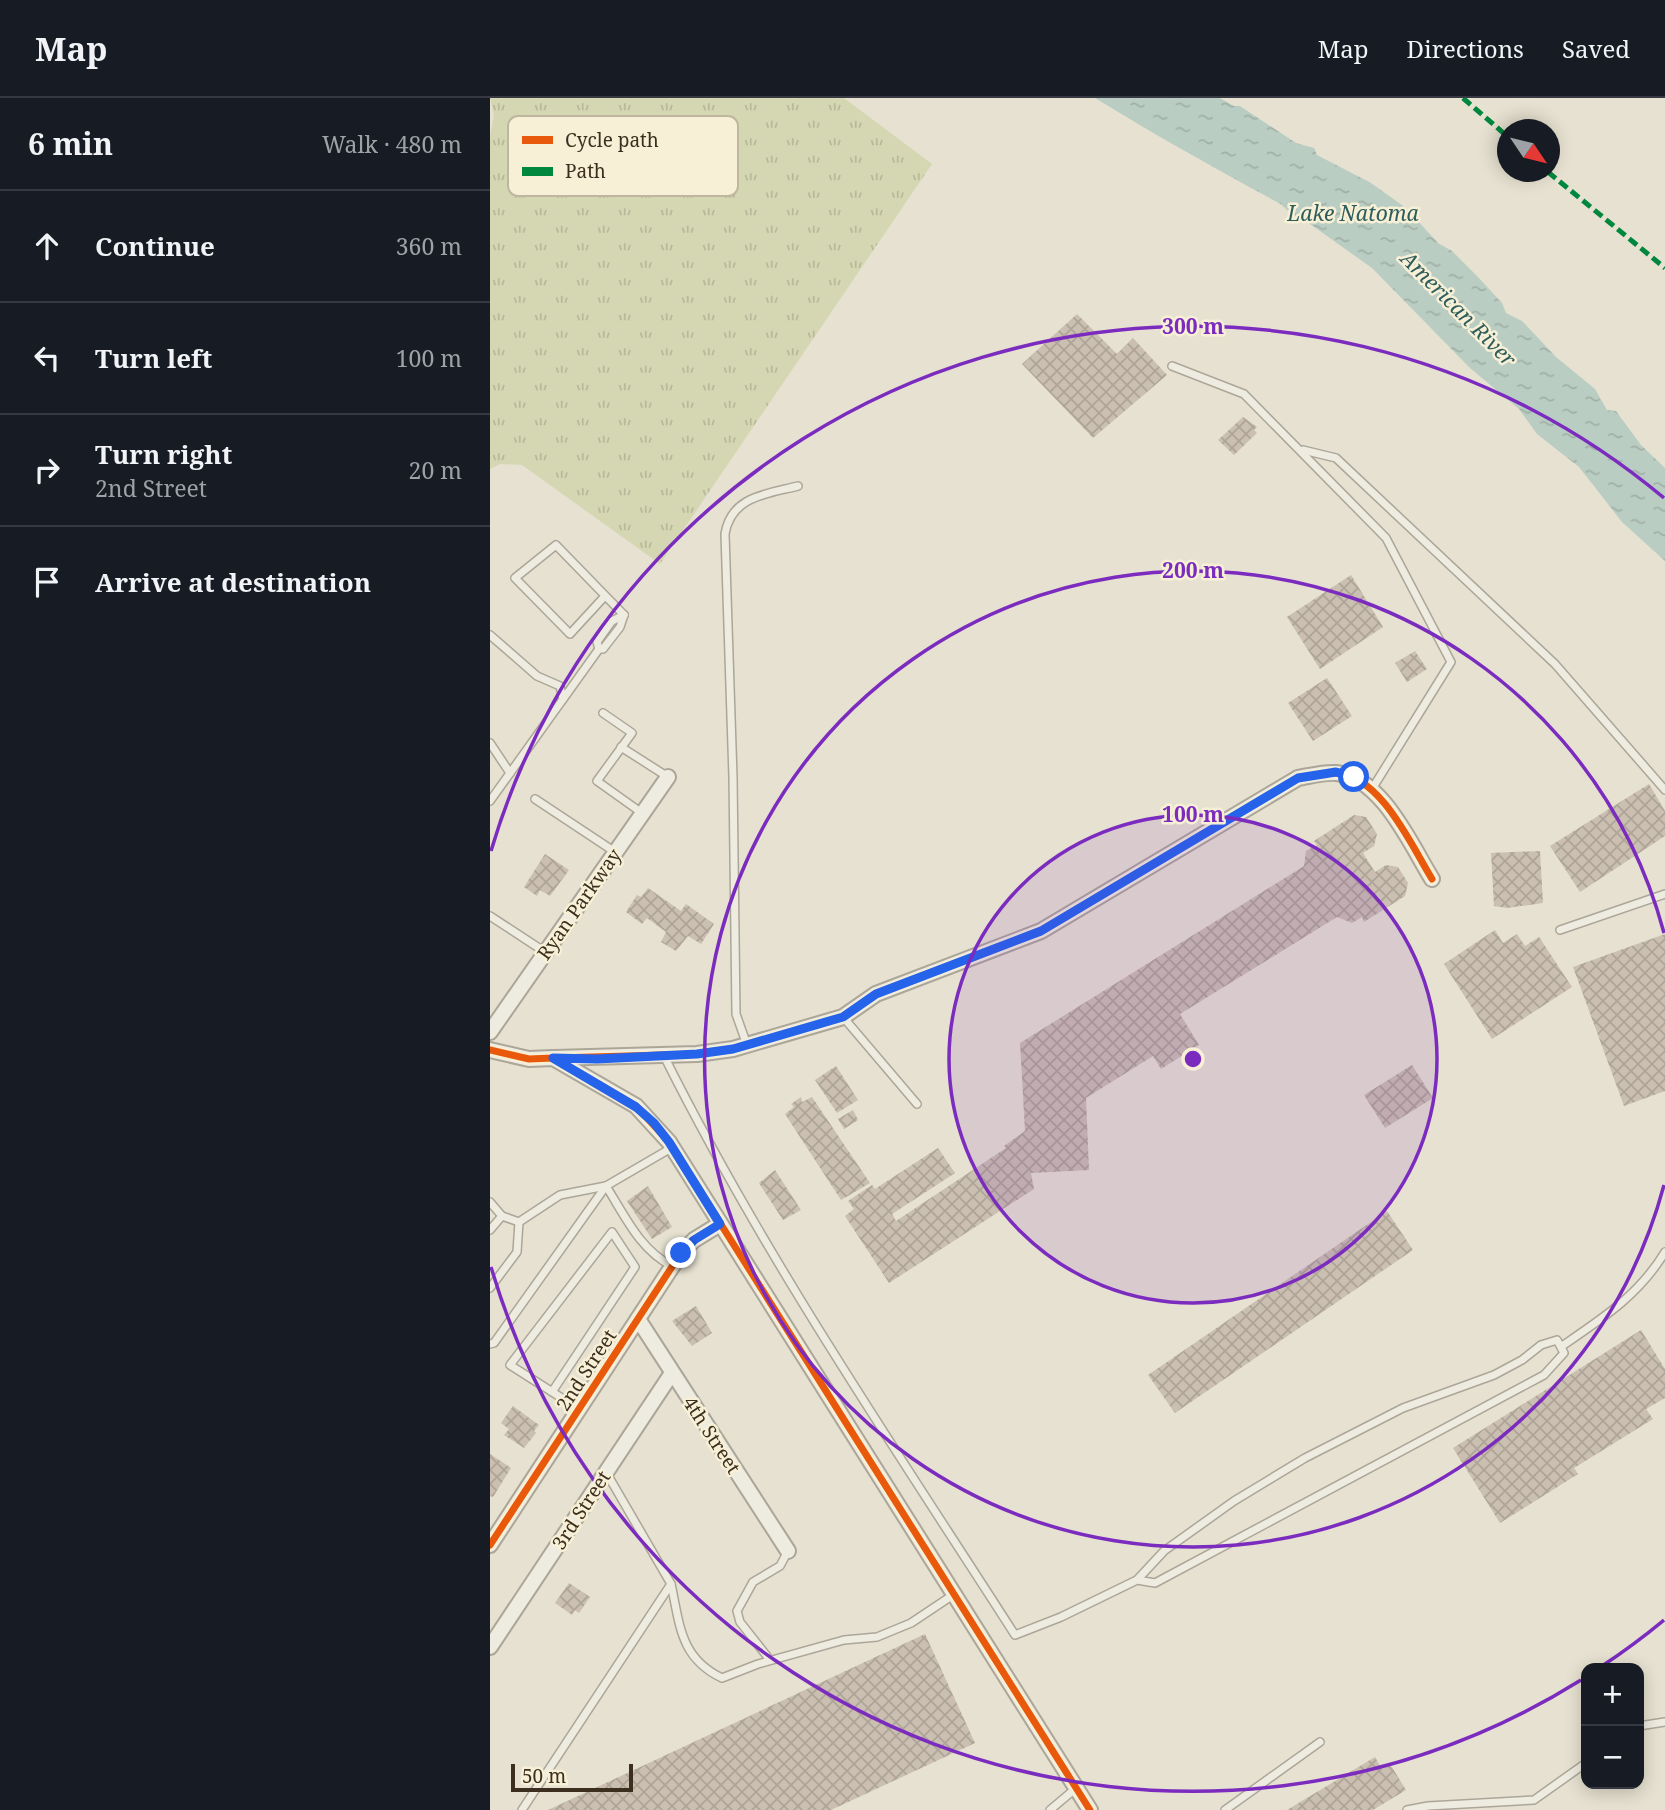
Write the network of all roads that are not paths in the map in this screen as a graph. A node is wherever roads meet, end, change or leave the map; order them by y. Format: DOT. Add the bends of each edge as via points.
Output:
graph roads {
  1 [pos="1172,366"];
  2 [pos="1302,450"];
  3 [pos="798,486"];
  4 [pos="605,596"];
  5 [pos="490,635"];
  6 [pos="563,699"];
  7 [pos="603,713"];
  8 [pos="490,743"];
  9 [pos="621,747"];
  10 [pos="509,774"];
  11 [pos="668,777"];
  12 [pos="1372,789"];
  13 [pos="1665,790"];
  14 [pos="535,799"];
  15 [pos="490,801"];
  16 [pos="642,813"];
  17 [pos="615,852"];
  18 [pos="1432,879"];
  19 [pos="1665,894"];
  20 [pos="490,916"];
  21 [pos="1559,930"];
  22 [pos="545,952"];
  23 [pos="843,1017"];
  24 [pos="490,1032"];
  25 [pos="747,1045"];
  26 [pos="490,1050"];
  27 [pos="664,1055"];
  28 [pos="553,1058"];
  29 [pos="917,1104"];
  30 [pos="673,1147"];
  31 [pos="606,1186"];
  32 [pos="490,1202"];
  33 [pos="502,1216"];
  34 [pos="519,1222"];
  35 [pos="720,1224"];
  36 [pos="490,1230"];
  37 [pos="1665,1252"];
  38 [pos="672,1266"];
  39 [pos="490,1288"];
  40 [pos="638,1319"];
  41 [pos="490,1344"];
  42 [pos="1562,1346"];
  43 [pos="671,1373"];
  44 [pos="552,1392"];
  45 [pos="579,1409"];
  46 [pos="606,1472"];
  47 [pos="490,1545"];
  48 [pos="788,1551"];
  49 [pos="1137,1580"];
  50 [pos="671,1584"];
  51 [pos="953,1595"];
  52 [pos="490,1647"];
  53 [pos="770,1660"];
  54 [pos="1665,1722"];
  55 [pos="1644,1725"];
  56 [pos="1320,1742"];
  57 [pos="1581,1767"];
  58 [pos="1075,1789"];
  59 [pos="522,1810"];
  60 [pos="1049,1810"];
  61 [pos="1090,1810"];
  62 [pos="1225,1810"];
  63 [pos="1407,1810"];
  1 -- 2 [label="lane" via="1244,394"];
  2 -- 12 [label="lane" via="1386,538 1451,662"];
  2 -- 13 [label="lane" via="1336,458 1550,659"];
  3 -- 25 [label="lane" via="747,500 729,518 725,534 736,1014"];
  4 -- 4 [label="lane" via="556,545 515,578 570,634"];
  4 -- 6 [label="lane" via="624,615 612,621 597,642 599,649"];
  5 -- 6 [label="lane" via="537,676 559,686"];
  6 -- 10 [label="lane"];
  7 -- 9 [label="lane" via="632,733"];
  8 -- 10 [label="lane"];
  9 -- 11 [label="lane"];
  9 -- 16 [label="lane" via="597,781"];
  10 -- 15 [label="lane"];
  11 -- 16 [label="street, Ryan Parkway"];
  12 -- 18 [label="street"];
  12 -- 23 [label="street" via="1336,772 1298,778 1041,931 876,994"];
  14 -- 17 [label="lane"];
  16 -- 17 [label="street, Ryan Parkway"];
  17 -- 22 [label="street, Ryan Parkway"];
  19 -- 21 [label="lane"];
  20 -- 22 [label="lane"];
  22 -- 24 [label="street, Ryan Parkway"];
  23 -- 25 [label="street"];
  23 -- 29 [label="lane"];
  25 -- 27 [label="street"];
  26 -- 28 [label="street" via="529,1059"];
  27 -- 28 [label="street"];
  27 -- 49 [label="lane" via="714,1155 1015,1635"];
  28 -- 30 [label="street" via="636,1107"];
  30 -- 31 [label="lane"];
  30 -- 35 [label="street"];
  31 -- 34 [label="lane" via="560,1195"];
  31 -- 38 [label="lane" via="643,1245"];
  31 -- 41 [label="lane"];
  32 -- 33 [label="lane"];
  33 -- 34 [label="lane"];
  33 -- 36 [label="lane"];
  34 -- 39 [label="lane" via="517,1252"];
  35 -- 38 [label="street, 2nd Street" via="694,1240"];
  35 -- 51 [label="street"];
  37 -- 42 [label="lane" via="1649,1279 1624,1303"];
  38 -- 40 [label="street, 2nd Street"];
  40 -- 43 [label="street, 4th Street"];
  40 -- 45 [label="street, 2nd Street"];
  42 -- 49 [label="lane" via="1557,1340 1541,1345 1494,1375 1403,1408 1305,1458 1174,1544"];
  42 -- 49 [label="lane" via="1564,1353 1544,1375 1155,1583"];
  43 -- 46 [label="street, 3rd Street"];
  43 -- 48 [label="street, 4th Street"];
  44 -- 44 [label="lane" via="510,1365 612,1231 635,1267"];
  44 -- 45 [label="lane"];
  45 -- 47 [label="street, 2nd Street"];
  46 -- 50 [label="lane"];
  46 -- 52 [label="street, 3rd Street"];
  48 -- 53 [label="lane" via="780,1566 753,1582 737,1611 740,1622"];
  50 -- 53 [label="lane" via="681,1637 710,1672 722,1678"];
  50 -- 59 [label="lane"];
  51 -- 53 [label="lane" via="911,1623 877,1637 844,1640"];
  51 -- 58 [label="street"];
  54 -- 55 [label="lane"];
  56 -- 62 [label="lane"];
  57 -- 63 [label="lane" via="1534,1800"];
  58 -- 60 [label="lane"];
  58 -- 61 [label="street"];
}
